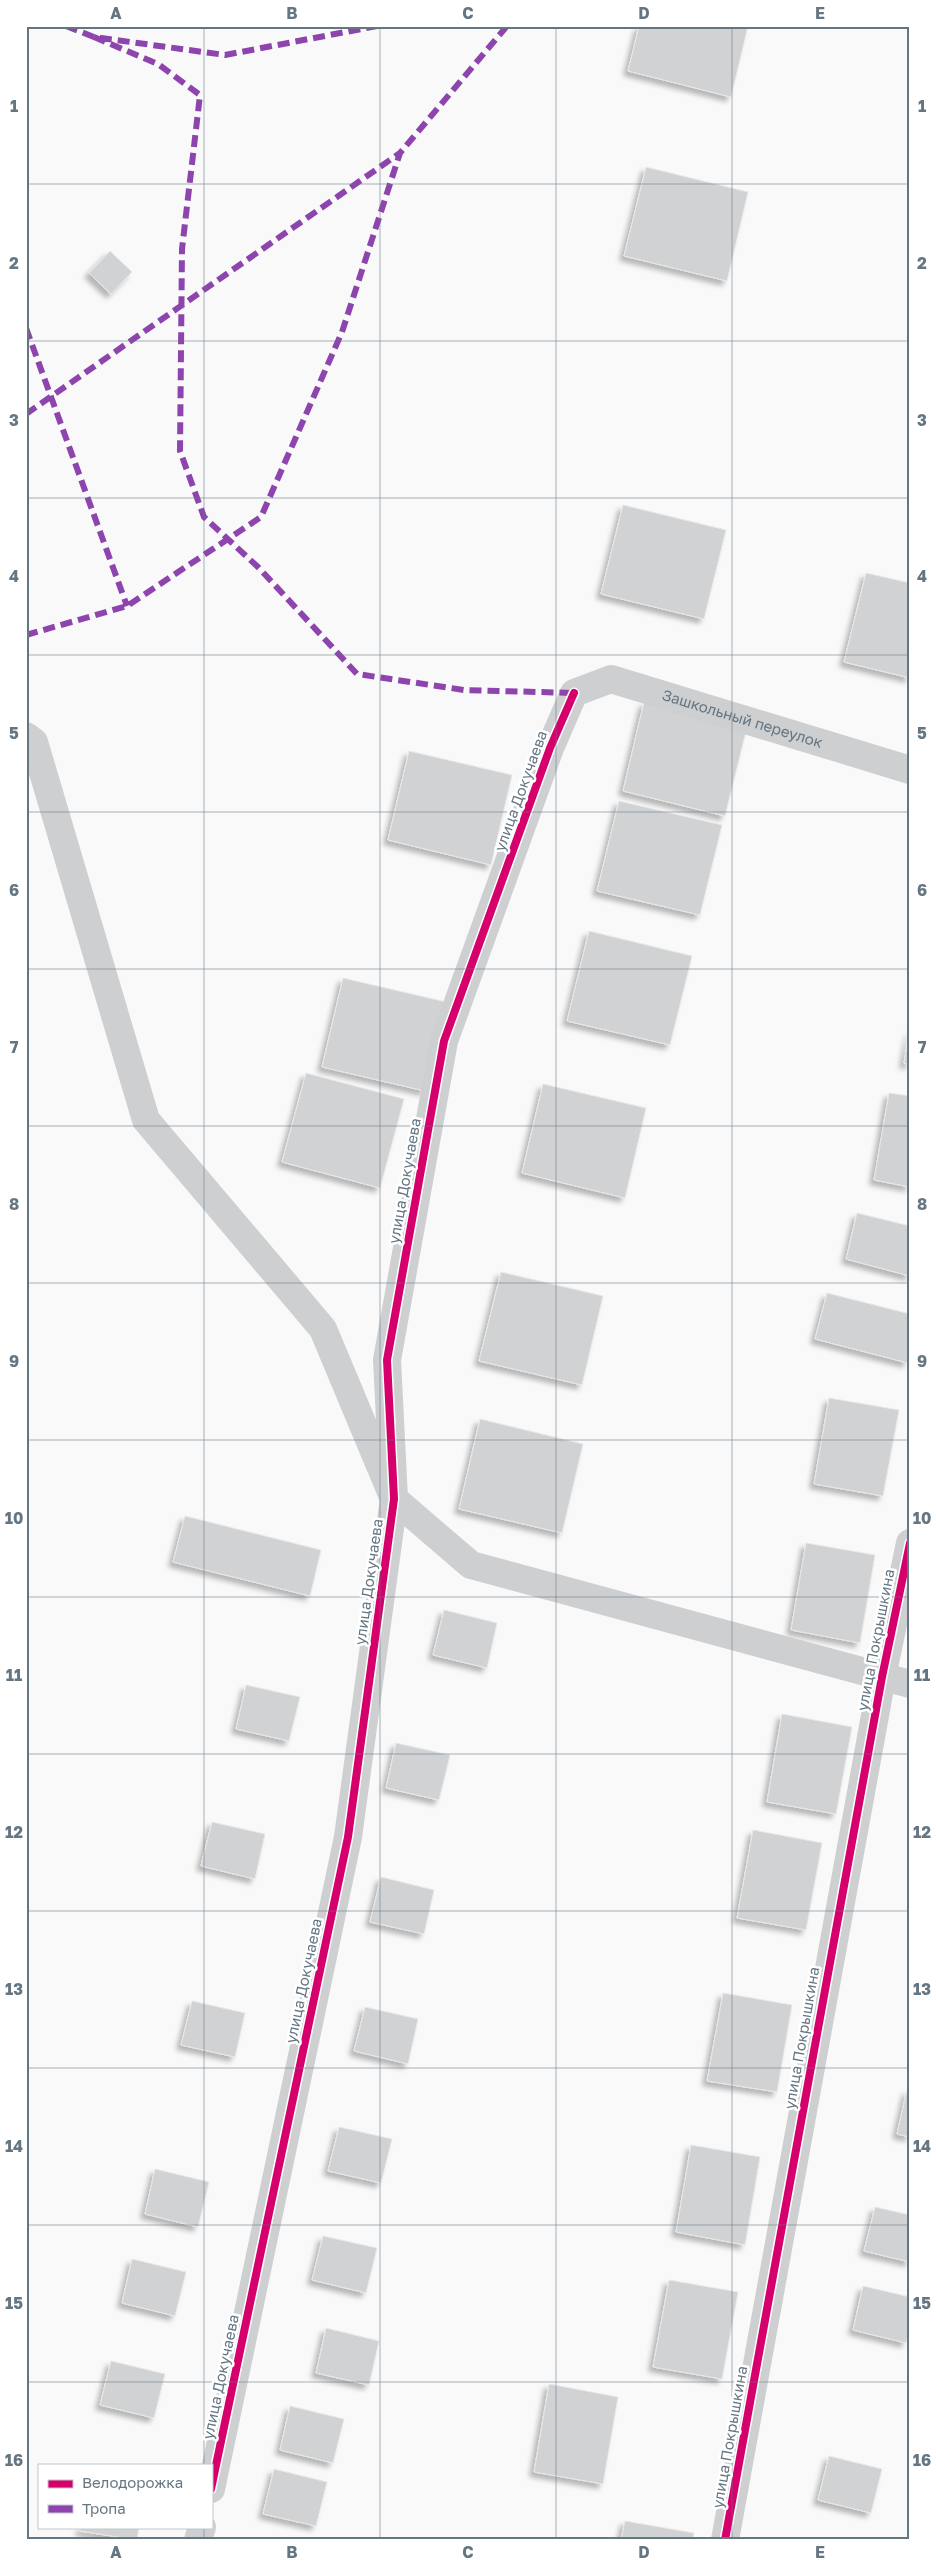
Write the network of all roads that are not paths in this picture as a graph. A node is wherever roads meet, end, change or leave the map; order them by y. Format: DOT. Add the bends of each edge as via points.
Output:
graph roads {
  1 [pos="574,693"];
  2 [pos="26,736"];
  3 [pos="910,770"];
  4 [pos="394,1499"];
  5 [pos="910,1543"];
  6 [pos="882,1677"];
  7 [pos="910,1684"];
  8 [pos="212,2484"];
  9 [pos="202,2528"];
  10 [pos="198,2540"];
  11 [pos="725,2540"];
  1 -- 3 [label="street, Зашкольный переулок" via="611,679"];
  1 -- 4 [label="street, улица Докучаева" via="550,748 444,1041 387,1360"];
  2 -- 4 [label="street" via="34,742 146,1120 324,1328"];
  4 -- 6 [label="street" via="471,1564"];
  4 -- 8 [label="street, улица Докучаева" via="348,1837"];
  5 -- 6 [label="street, улица Покрышкина"];
  6 -- 7 [label="street"];
  6 -- 11 [label="street, улица Покрышкина"];
  9 -- 10 [label="street"];
}
